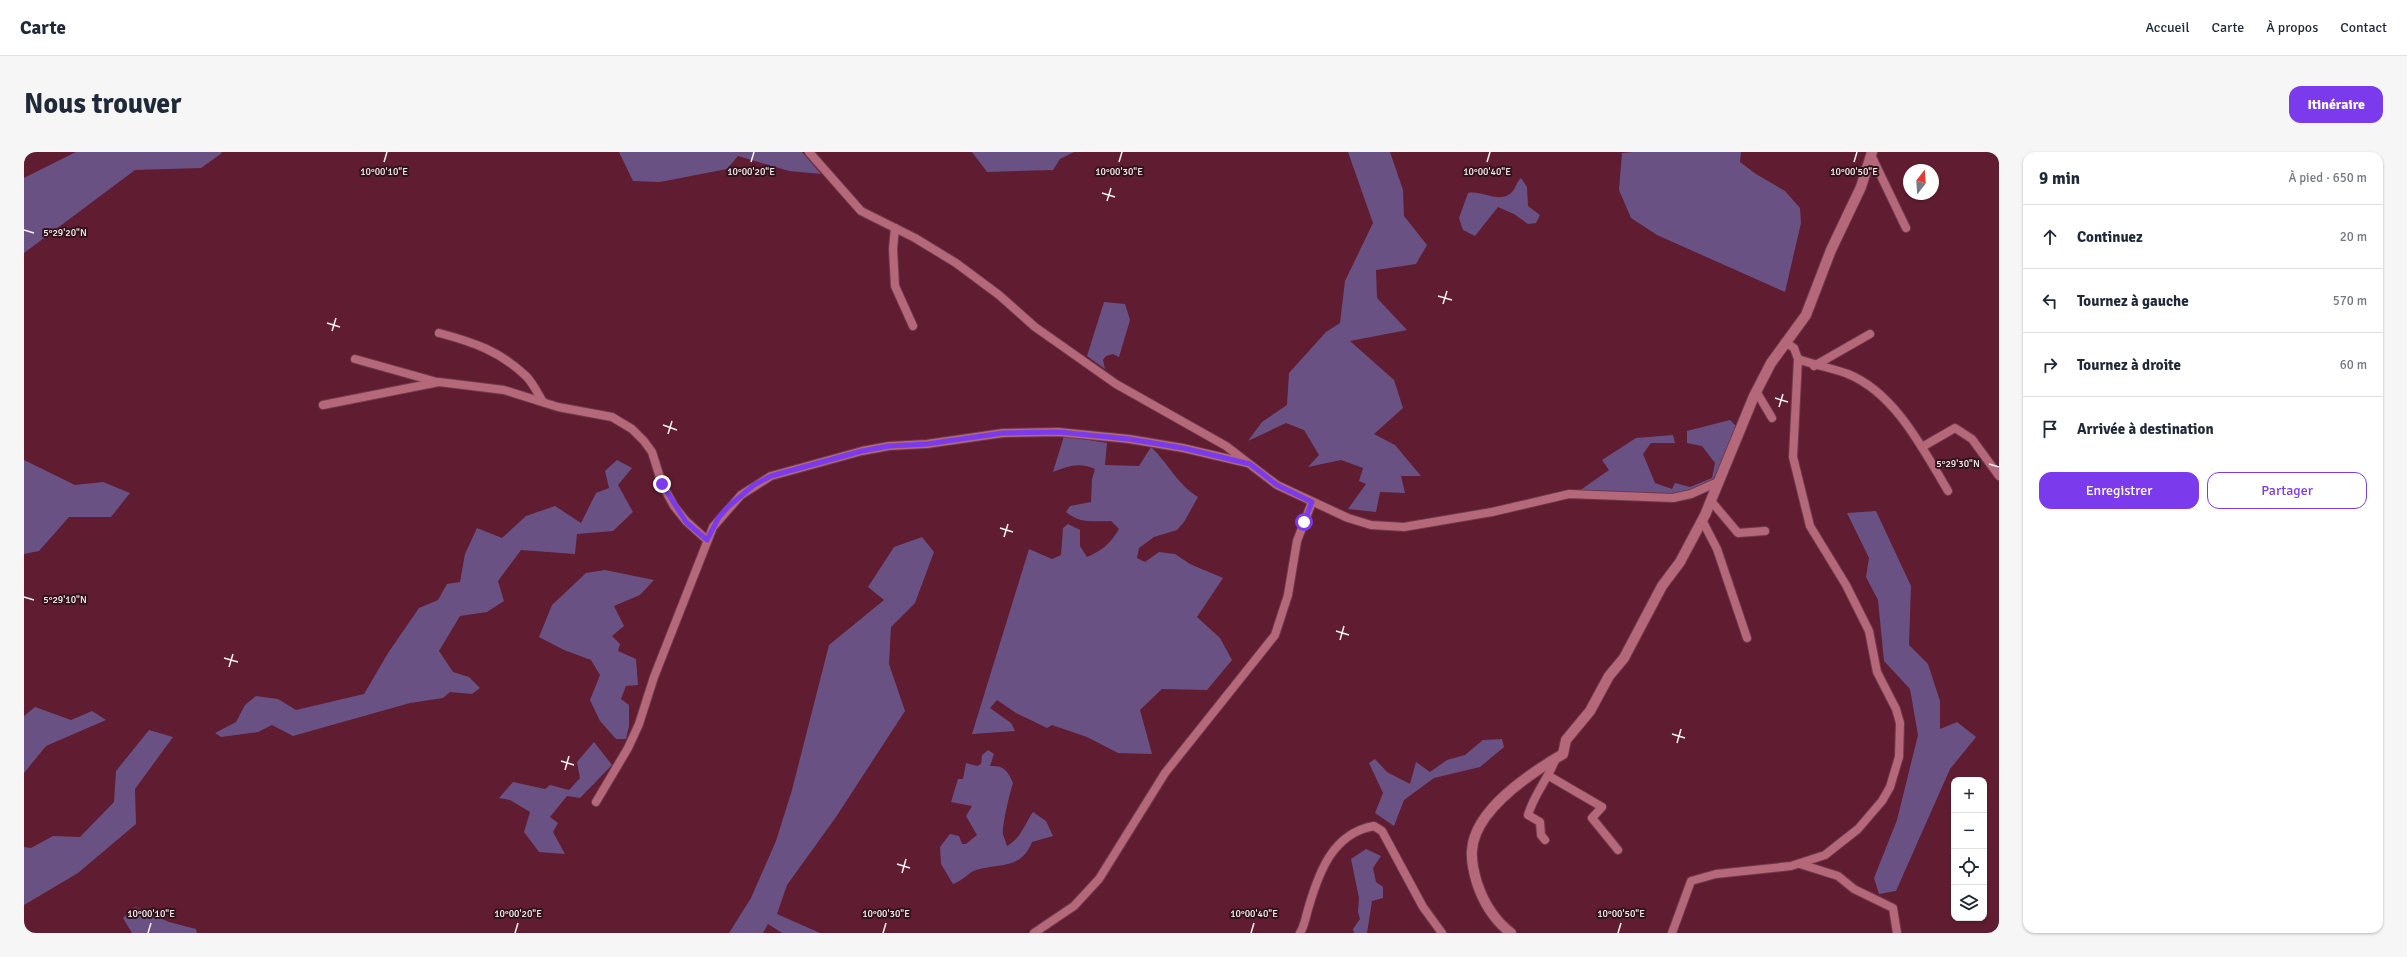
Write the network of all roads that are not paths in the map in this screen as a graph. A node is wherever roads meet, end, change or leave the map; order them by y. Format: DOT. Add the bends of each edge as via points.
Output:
graph roads {
  1 [pos="808,152"];
  2 [pos="1872,154"];
  3 [pos="895,228"];
  4 [pos="1906,228"];
  5 [pos="913,326"];
  6 [pos="439,333"];
  7 [pos="1870,334"];
  8 [pos="1785,342"];
  9 [pos="355,359"];
  10 [pos="1798,359"];
  11 [pos="1814,366"];
  12 [pos="439,382"];
  13 [pos="1756,391"];
  14 [pos="543,402"];
  15 [pos="323,405"];
  16 [pos="1772,418"];
  17 [pos="1922,447"];
  18 [pos="1250,464"];
  19 [pos="1999,476"];
  20 [pos="1718,482"];
  21 [pos="1948,491"];
  22 [pos="1711,501"];
  23 [pos="1312,502"];
  24 [pos="1702,520"];
  25 [pos="1765,531"];
  26 [pos="707,540"];
  27 [pos="1747,638"];
  28 [pos="1556,758"];
  29 [pos="1549,776"];
  30 [pos="596,802"];
  31 [pos="1545,840"];
  32 [pos="1618,850"];
  33 [pos="1800,864"];
  34 [pos="1034,933"];
  35 [pos="1300,933"];
  36 [pos="1442,933"];
  37 [pos="1511,933"];
  38 [pos="1672,933"];
  39 [pos="1897,933"];
  1 -- 3 [label="street" via="861,211"];
  2 -- 4 [label="street"];
  2 -- 8 [label="street" via="1861,187 1831,250 1806,315"];
  3 -- 5 [label="street" via="895,286"];
  3 -- 18 [label="street" via="956,263 999,295 1035,327 1116,384 1226,446"];
  6 -- 14 [label="street" via="476,343 499,355 527,377"];
  7 -- 11 [label="street"];
  8 -- 10 [label="street" via="1794,348"];
  8 -- 13 [label="street"];
  9 -- 12 [label="street"];
  10 -- 11 [label="street"];
  10 -- 33 [label="street" via="1793,457 1810,526 1846,585 1869,631 1878,672 1898,716 1900,748 1890,787 1874,812 1858,829 1825,855"];
  11 -- 17 [label="street" via="1847,374 1869,386 1890,406"];
  12 -- 14 [label="street" via="504,390"];
  12 -- 15 [label="street"];
  13 -- 16 [label="street"];
  13 -- 20 [label="street"];
  14 -- 26 [label="street" via="577,412 612,417 632,428 652,452 662,484 674,506 686,522"];
  17 -- 19 [label="street" via="1955,428 1972,439"];
  17 -- 21 [label="street"];
  18 -- 23 [label="street" via="1277,485"];
  18 -- 26 [label="street" via="1154,443 1058,432 1003,433 927,444 889,446 771,476 741,495 719,517"];
  20 -- 22 [label="street"];
  20 -- 23 [label="street" via="1691,494 1673,498 1569,494 1492,512 1404,527 1371,525"];
  22 -- 24 [label="street"];
  22 -- 25 [label="street" via="1738,533"];
  23 -- 34 [label="street" via="1297,541 1288,595 1275,635 1165,773 1099,879 1074,906"];
  24 -- 27 [label="street" via="1717,549"];
  24 -- 28 [label="street" via="1680,562 1662,586 1624,658 1609,676 1590,711 1566,740 1563,754"];
  26 -- 30 [label="street" via="649,689 639,724"];
  28 -- 29 [label="street"];
  28 -- 37 [label="street" via="1520,782 1492,810 1482,822 1473,842 1474,871 1484,903 1491,914"];
  29 -- 31 [label="street" via="1532,800 1528,815 1540,822 1541,835"];
  29 -- 32 [label="street" via="1602,807 1592,818"];
  33 -- 38 [label="street" via="1716,874 1691,881"];
  33 -- 39 [label="street" via="1838,876 1854,889 1893,908"];
  35 -- 36 [label="street" via="1317,880 1330,855 1349,836 1374,826 1382,831 1423,907"];
}
